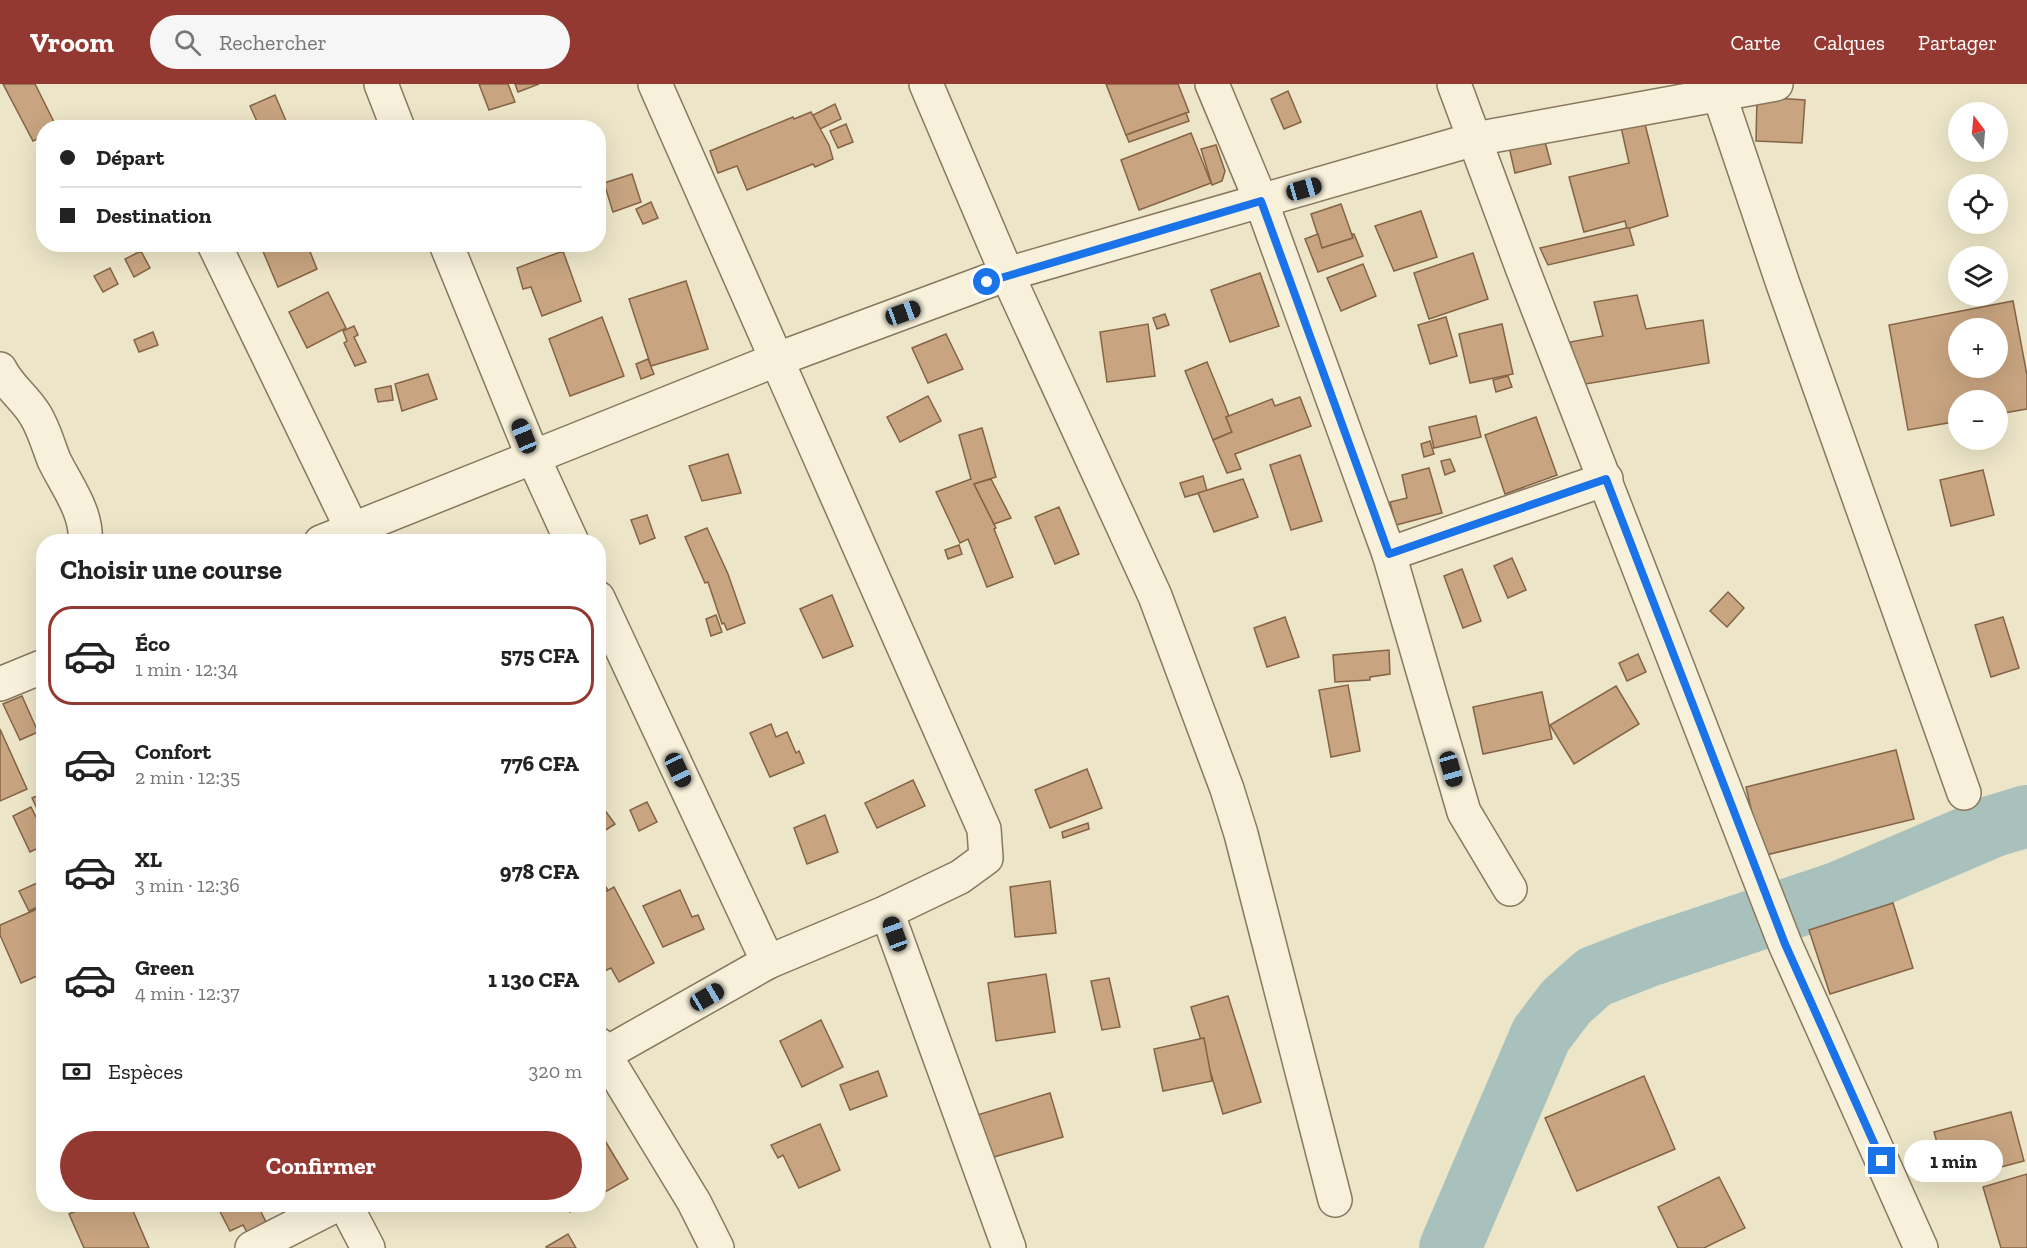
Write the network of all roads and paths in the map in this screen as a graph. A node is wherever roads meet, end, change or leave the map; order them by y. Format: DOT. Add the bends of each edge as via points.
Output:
graph roads {
  1 [pos="381,84"];
  2 [pos="655,84"];
  3 [pos="926,84"];
  4 [pos="1212,84"];
  5 [pos="1454,84"];
  6 [pos="1776,84"];
  7 [pos="1719,94"];
  8 [pos="395,120"];
  9 [pos="1475,139"];
  10 [pos="1261,201"];
  11 [pos="218,252"];
  12 [pos="449,252"];
  13 [pos="1007,274"];
  14 [pos="778,359"];
  15 [pos="0,369"];
  16 [pos="533,457"];
  17 [pos="1606,479"];
  18 [pos="352,529"];
  19 [pos="86,534"];
  20 [pos="340,534"];
  21 [pos="568,534"];
  22 [pos="1389,554"];
  23 [pos="606,615"];
  24 [pos="36,669"];
  25 [pos="0,684"];
  26 [pos="1964,793"];
  27 [pos="1510,889"];
  28 [pos="887,912"];
  29 [pos="768,962"];
  30 [pos="606,1049"];
  31 [pos="606,1060"];
  32 [pos="1335,1200"];
  33 [pos="322,1212"];
  34 [pos="349,1212"];
  35 [pos="252,1248"];
  36 [pos="368,1248"];
  37 [pos="717,1248"];
  38 [pos="1009,1248"];
  39 [pos="1921,1248"];
  1 -- 8 [label="street"];
  2 -- 14 [label="street"];
  3 -- 13 [label="street"];
  4 -- 10 [label="street"];
  5 -- 9 [label="street"];
  6 -- 7 [label="street"];
  7 -- 9 [label="street"];
  7 -- 26 [label="street"];
  9 -- 10 [label="street"];
  9 -- 17 [label="street"];
  10 -- 13 [label="street"];
  10 -- 22 [label="street"];
  11 -- 18 [label="street"];
  12 -- 16 [label="street"];
  13 -- 14 [label="street"];
  13 -- 32 [label="street" via="1155,596 1227,789 1242,834"];
  14 -- 16 [label="street"];
  14 -- 28 [label="street" via="984,829 986,858 960,877"];
  15 -- 19 [label="street" via="35,413 75,499"];
  16 -- 18 [label="street"];
  16 -- 21 [label="street"];
  17 -- 22 [label="street"];
  17 -- 39 [label="street" via="1785,944"];
  18 -- 20 [label="street"];
  22 -- 27 [label="street" via="1464,812"];
  23 -- 29 [label="street"];
  24 -- 25 [label="street"];
  28 -- 29 [label="street"];
  28 -- 38 [label="street"];
  29 -- 30 [label="street"];
  31 -- 37 [label="street" via="694,1202"];
  33 -- 35 [label="street"];
  34 -- 36 [label="street"];
}
